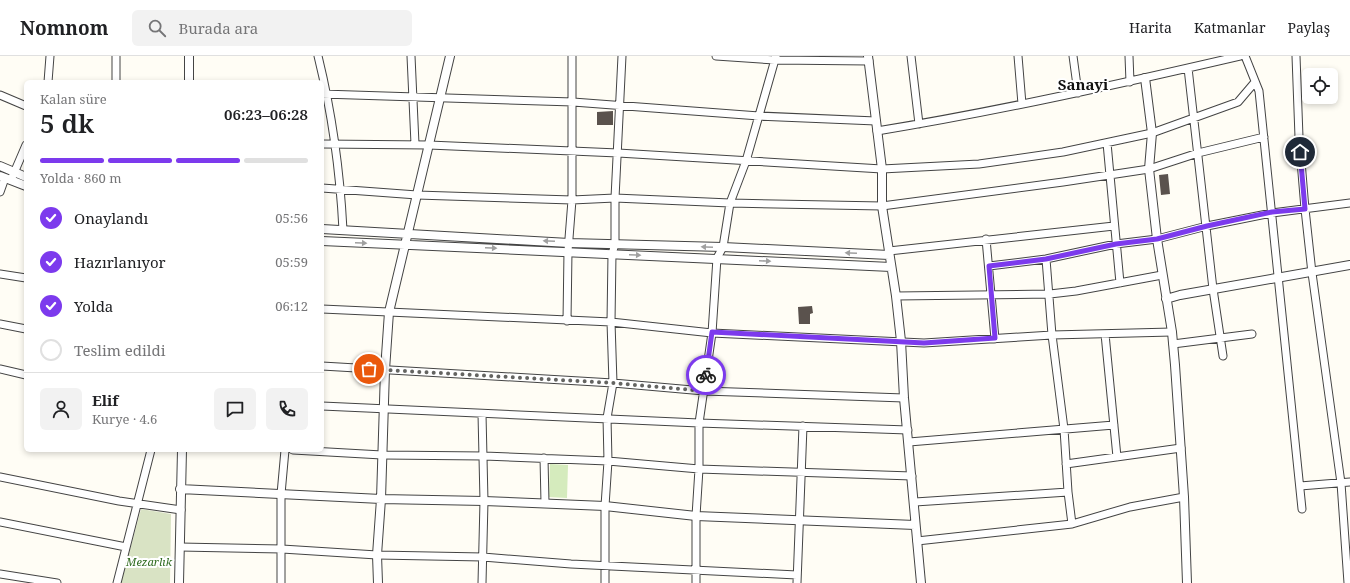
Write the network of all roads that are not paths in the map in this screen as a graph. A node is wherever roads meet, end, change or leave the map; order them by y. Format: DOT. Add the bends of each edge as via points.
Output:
graph roads {
  1 [pos="50,56"];
  2 [pos="116,56"];
  3 [pos="189,56"];
  4 [pos="318,56"];
  5 [pos="411,56"];
  6 [pos="450,56"];
  7 [pos="572,56"];
  8 [pos="622,56"];
  9 [pos="716,56"];
  10 [pos="911,56"];
  11 [pos="1018,56"];
  12 [pos="1073,56"];
  13 [pos="1129,56"];
  14 [pos="1240,56"];
  15 [pos="1245,56"];
  16 [pos="1296,56"];
  17 [pos="776,58"];
  18 [pos="869,58"];
  19 [pos="1188,68"];
  20 [pos="1145,78"];
  21 [pos="48,80"];
  22 [pos="116,80"];
  23 [pos="189,80"];
  24 [pos="322,80"];
  25 [pos="1130,82"];
  26 [pos="1255,82"];
  27 [pos="1078,93"];
  28 [pos="325,94"];
  29 [pos="0,95"];
  30 [pos="412,97"];
  31 [pos="440,98"];
  32 [pos="573,102"];
  33 [pos="1022,104"];
  34 [pos="24,105"];
  35 [pos="620,105"];
  36 [pos="759,116"];
  37 [pos="1194,117"];
  38 [pos="876,121"];
  39 [pos="919,124"];
  40 [pos="877,131"];
  41 [pos="1152,133"];
  42 [pos="1264,137"];
  43 [pos="1107,143"];
  44 [pos="324,144"];
  45 [pos="334,144"];
  46 [pos="415,144"];
  47 [pos="429,144"];
  48 [pos="24,150"];
  49 [pos="573,152"];
  50 [pos="618,153"];
  51 [pos="1198,153"];
  52 [pos="746,161"];
  53 [pos="0,166"];
  54 [pos="882,169"];
  55 [pos="1149,169"];
  56 [pos="14,172"];
  57 [pos="1110,175"];
  58 [pos="24,176"];
  59 [pos="5,178"];
  60 [pos="24,185"];
  61 [pos="324,188"];
  62 [pos="341,189"];
  63 [pos="0,192"];
  64 [pos="417,195"];
  65 [pos="615,198"];
  66 [pos="572,200"];
  67 [pos="730,203"];
  68 [pos="1350,204"];
  69 [pos="882,206"];
  70 [pos="1305,209"];
  71 [pos="1272,212"];
  72 [pos="1114,226"];
  73 [pos="1207,226"];
  74 [pos="324,229"];
  75 [pos="343,230"];
  76 [pos="408,234"];
  77 [pos="986,239"];
  78 [pos="1157,239"];
  79 [pos="324,241"];
  80 [pos="569,242"];
  81 [pos="405,244"];
  82 [pos="615,244"];
  83 [pos="1116,244"];
  84 [pos="723,247"];
  85 [pos="568,252"];
  86 [pos="889,253"];
  87 [pos="612,254"];
  88 [pos="717,258"];
  89 [pos="1046,259"];
  90 [pos="1350,265"];
  91 [pos="989,266"];
  92 [pos="891,267"];
  93 [pos="1312,273"];
  94 [pos="0,274"];
  95 [pos="1162,276"];
  96 [pos="24,278"];
  97 [pos="1277,278"];
  98 [pos="1120,283"];
  99 [pos="1213,290"];
  100 [pos="991,294"];
  101 [pos="1050,294"];
  102 [pos="896,296"];
  103 [pos="1166,299"];
  104 [pos="324,309"];
  105 [pos="389,312"];
  106 [pos="567,321"];
  107 [pos="611,322"];
  108 [pos="0,324"];
  109 [pos="24,329"];
  110 [pos="712,332"];
  111 [pos="1172,332"];
  112 [pos="1105,334"];
  113 [pos="1252,334"];
  114 [pos="1052,335"];
  115 [pos="995,338"];
  116 [pos="1220,339"];
  117 [pos="901,341"];
  118 [pos="1173,344"];
  119 [pos="1223,356"];
  120 [pos="324,366"];
  121 [pos="0,369"];
  122 [pos="384,370"];
  123 [pos="24,375"];
  124 [pos="613,383"];
  125 [pos="704,391"];
  126 [pos="904,398"];
  127 [pos="324,406"];
  128 [pos="384,409"];
  129 [pos="482,414"];
  130 [pos="607,418"];
  131 [pos="699,423"];
  132 [pos="1114,425"];
  133 [pos="803,426"];
  134 [pos="1064,429"];
  135 [pos="908,430"];
  136 [pos="909,442"];
  137 [pos="1181,448"];
  138 [pos="151,452"];
  139 [pos="182,452"];
  140 [pos="284,452"];
  141 [pos="324,452"];
  142 [pos="382,455"];
  143 [pos="484,456"];
  144 [pos="1117,457"];
  145 [pos="544,458"];
  146 [pos="608,461"];
  147 [pos="1066,464"];
  148 [pos="699,469"];
  149 [pos="802,473"];
  150 [pos="912,476"];
  151 [pos="0,477"];
  152 [pos="1350,482"];
  153 [pos="1341,483"];
  154 [pos="1300,486"];
  155 [pos="180,489"];
  156 [pos="1068,492"];
  157 [pos="281,494"];
  158 [pos="1184,497"];
  159 [pos="381,499"];
  160 [pos="484,501"];
  161 [pos="914,502"];
  162 [pos="138,503"];
  163 [pos="545,503"];
  164 [pos="605,506"];
  165 [pos="1302,509"];
  166 [pos="180,510"];
  167 [pos="696,516"];
  168 [pos="799,520"];
  169 [pos="0,522"];
  170 [pos="1072,524"];
  171 [pos="915,525"];
  172 [pos="917,541"];
  173 [pos="126,547"];
  174 [pos="180,548"];
  175 [pos="282,549"];
  176 [pos="377,555"];
  177 [pos="483,557"];
  178 [pos="606,566"];
  179 [pos="696,569"];
  180 [pos="0,574"];
  181 [pos="797,575"];
  182 [pos="57,583"];
  183 [pos="117,583"];
  184 [pos="179,583"];
  185 [pos="281,583"];
  186 [pos="378,583"];
  187 [pos="482,583"];
  188 [pos="605,583"];
  189 [pos="696,583"];
  190 [pos="797,583"];
  191 [pos="922,583"];
  192 [pos="1187,583"];
  193 [pos="1348,583"];
  1 -- 21 [label="street"];
  2 -- 22 [label="street"];
  3 -- 23 [label="street"];
  4 -- 24 [label="street"];
  5 -- 30 [label="street"];
  6 -- 31 [label="street"];
  7 -- 32 [label="street"];
  8 -- 35 [label="street"];
  9 -- 17 [label="street"];
  10 -- 39 [label="street"];
  11 -- 33 [label="street"];
  12 -- 27 [label="street"];
  13 -- 25 [label="street"];
  14 -- 19 [label="street"];
  15 -- 26 [label="street"];
  16 -- 70 [label="street"];
  17 -- 18 [label="street"];
  17 -- 36 [label="street"];
  18 -- 38 [label="street"];
  19 -- 20 [label="street"];
  19 -- 37 [label="street"];
  20 -- 25 [label="street"];
  20 -- 41 [label="street"];
  25 -- 27 [label="street"];
  26 -- 37 [label="street" via="1238,102"];
  26 -- 42 [label="street" via="1259,91"];
  27 -- 33 [label="street"];
  28 -- 30 [label="street"];
  28 -- 45 [label="street"];
  29 -- 34 [label="street"];
  30 -- 31 [label="street"];
  30 -- 46 [label="street"];
  31 -- 32 [label="street"];
  31 -- 47 [label="street"];
  32 -- 35 [label="street"];
  32 -- 49 [label="street"];
  33 -- 39 [label="street"];
  35 -- 36 [label="street"];
  35 -- 50 [label="street"];
  36 -- 38 [label="street"];
  36 -- 52 [label="street"];
  37 -- 41 [label="street"];
  37 -- 51 [label="street"];
  38 -- 40 [label="street"];
  39 -- 40 [label="street"];
  40 -- 54 [label="street"];
  41 -- 43 [label="street"];
  41 -- 55 [label="street"];
  42 -- 51 [label="street"];
  42 -- 71 [label="street"];
  43 -- 54 [label="street" via="979,164"];
  43 -- 57 [label="street"];
  44 -- 45 [label="street"];
  45 -- 46 [label="street"];
  45 -- 62 [label="street"];
  46 -- 47 [label="street"];
  47 -- 49 [label="street"];
  47 -- 64 [label="street"];
  48 -- 56 [label="street"];
  49 -- 50 [label="street"];
  49 -- 66 [label="street"];
  50 -- 52 [label="street"];
  50 -- 65 [label="street"];
  51 -- 55 [label="street"];
  51 -- 73 [label="street"];
  52 -- 54 [label="street"];
  52 -- 67 [label="street"];
  53 -- 56 [label="street"];
  54 -- 69 [label="street"];
  55 -- 57 [label="street"];
  55 -- 78 [label="street"];
  56 -- 58 [label="street"];
  56 -- 59 [label="street"];
  57 -- 69 [label="street"];
  57 -- 72 [label="street"];
  59 -- 60 [label="street"];
  59 -- 63 [label="street"];
  61 -- 62 [label="street"];
  62 -- 64 [label="street"];
  62 -- 75 [label="street"];
  64 -- 66 [label="street"];
  64 -- 76 [label="street"];
  65 -- 66 [label="street"];
  65 -- 67 [label="street"];
  65 -- 82 [label="street"];
  66 -- 80 [label="street"];
  67 -- 69 [label="street"];
  67 -- 84 [label="street"];
  68 -- 70 [label="street"];
  69 -- 86 [label="street"];
  70 -- 71 [label="street"];
  70 -- 93 [label="street"];
  71 -- 73 [label="street"];
  71 -- 97 [label="street"];
  72 -- 77 [label="street"];
  72 -- 83 [label="street"];
  73 -- 78 [label="street"];
  73 -- 99 [label="street"];
  74 -- 75 [label="street"];
  75 -- 76 [label="street"];
  80 -- 76 [label="street, one-way"];
  76 -- 81 [label="street"];
  77 -- 86 [label="street"];
  77 -- 91 [label="street"];
  78 -- 83 [label="street"];
  78 -- 95 [label="street"];
  79 -- 81 [label="street, one-way"];
  80 -- 82 [label="street"];
  80 -- 85 [label="street"];
  81 -- 85 [label="street, one-way"];
  81 -- 105 [label="street"];
  84 -- 82 [label="street, one-way"];
  82 -- 87 [label="street"];
  83 -- 89 [label="street"];
  83 -- 98 [label="street"];
  86 -- 84 [label="street, one-way"];
  84 -- 88 [label="street"];
  85 -- 87 [label="street"];
  85 -- 106 [label="street"];
  86 -- 92 [label="street"];
  87 -- 88 [label="street, one-way"];
  87 -- 107 [label="street"];
  88 -- 92 [label="street, one-way"];
  88 -- 110 [label="street"];
  89 -- 91 [label="street"];
  89 -- 101 [label="street"];
  90 -- 93 [label="street"];
  91 -- 100 [label="street"];
  92 -- 102 [label="street"];
  93 -- 97 [label="street"];
  93 -- 153 [label="street"];
  94 -- 96 [label="street"];
  95 -- 98 [label="street"];
  95 -- 103 [label="street"];
  97 -- 99 [label="street"];
  97 -- 154 [label="street"];
  98 -- 101 [label="street"];
  99 -- 103 [label="street"];
  99 -- 116 [label="street"];
  100 -- 101 [label="street"];
  100 -- 102 [label="street"];
  100 -- 115 [label="street"];
  101 -- 114 [label="street"];
  102 -- 117 [label="street"];
  103 -- 111 [label="street"];
  104 -- 105 [label="street"];
  105 -- 106 [label="street"];
  105 -- 122 [label="street"];
  106 -- 107 [label="street"];
  107 -- 110 [label="street"];
  107 -- 124 [label="street"];
  108 -- 109 [label="street"];
  110 -- 117 [label="street"];
  110 -- 125 [label="street"];
  111 -- 112 [label="street"];
  111 -- 118 [label="street"];
  112 -- 114 [label="street"];
  112 -- 132 [label="street"];
  113 -- 116 [label="street"];
  114 -- 115 [label="street"];
  114 -- 134 [label="street"];
  115 -- 117 [label="street" via="924,343"];
  116 -- 118 [label="street"];
  116 -- 119 [label="street"];
  117 -- 126 [label="street"];
  118 -- 137 [label="street"];
  120 -- 122 [label="street"];
  121 -- 123 [label="street"];
  122 -- 124 [label="street"];
  122 -- 128 [label="street"];
  124 -- 125 [label="street"];
  124 -- 130 [label="street"];
  125 -- 126 [label="street"];
  125 -- 131 [label="street"];
  126 -- 135 [label="street"];
  127 -- 128 [label="street"];
  128 -- 129 [label="street"];
  128 -- 142 [label="street"];
  129 -- 130 [label="street"];
  129 -- 143 [label="street"];
  130 -- 131 [label="street"];
  130 -- 146 [label="street"];
  131 -- 133 [label="street"];
  131 -- 148 [label="street"];
  132 -- 134 [label="street"];
  132 -- 144 [label="street"];
  133 -- 135 [label="street"];
  133 -- 149 [label="street"];
  134 -- 136 [label="street"];
  134 -- 147 [label="street"];
  135 -- 136 [label="street"];
  136 -- 150 [label="street"];
  137 -- 144 [label="street"];
  137 -- 158 [label="street"];
  138 -- 162 [label="street"];
  139 -- 155 [label="street"];
  140 -- 157 [label="street"];
  141 -- 142 [label="street"];
  142 -- 143 [label="street"];
  142 -- 159 [label="street"];
  143 -- 145 [label="street"];
  143 -- 160 [label="street"];
  144 -- 147 [label="street"];
  145 -- 146 [label="street"];
  145 -- 163 [label="street"];
  146 -- 148 [label="street"];
  146 -- 164 [label="street"];
  147 -- 156 [label="street"];
  148 -- 149 [label="street"];
  148 -- 167 [label="street"];
  149 -- 150 [label="street"];
  149 -- 168 [label="street"];
  150 -- 161 [label="street"];
  151 -- 162 [label="street"];
  152 -- 153 [label="street"];
  153 -- 154 [label="street"];
  153 -- 193 [label="street"];
  154 -- 165 [label="street"];
  155 -- 157 [label="street"];
  155 -- 166 [label="street"];
  156 -- 161 [label="street"];
  156 -- 170 [label="street"];
  157 -- 159 [label="street"];
  157 -- 175 [label="street"];
  158 -- 170 [label="street" via="1130,507"];
  158 -- 192 [label="street"];
  159 -- 160 [label="street"];
  159 -- 176 [label="street"];
  160 -- 163 [label="street"];
  160 -- 177 [label="street"];
  161 -- 171 [label="street"];
  162 -- 166 [label="street"];
  162 -- 173 [label="street"];
  163 -- 164 [label="street"];
  164 -- 167 [label="street"];
  164 -- 178 [label="street"];
  166 -- 174 [label="street"];
  167 -- 168 [label="street"];
  167 -- 179 [label="street"];
  168 -- 171 [label="street"];
  168 -- 181 [label="street"];
  169 -- 173 [label="street"];
  170 -- 172 [label="street"];
  171 -- 172 [label="street"];
  172 -- 191 [label="street"];
  173 -- 183 [label="street"];
  174 -- 175 [label="street"];
  174 -- 184 [label="street"];
  175 -- 176 [label="street"];
  175 -- 185 [label="street"];
  176 -- 177 [label="street"];
  176 -- 186 [label="street"];
  177 -- 178 [label="street"];
  177 -- 187 [label="street"];
  178 -- 179 [label="street"];
  178 -- 188 [label="street"];
  179 -- 181 [label="street"];
  179 -- 189 [label="street"];
  180 -- 182 [label="street"];
  181 -- 190 [label="street"];
}
